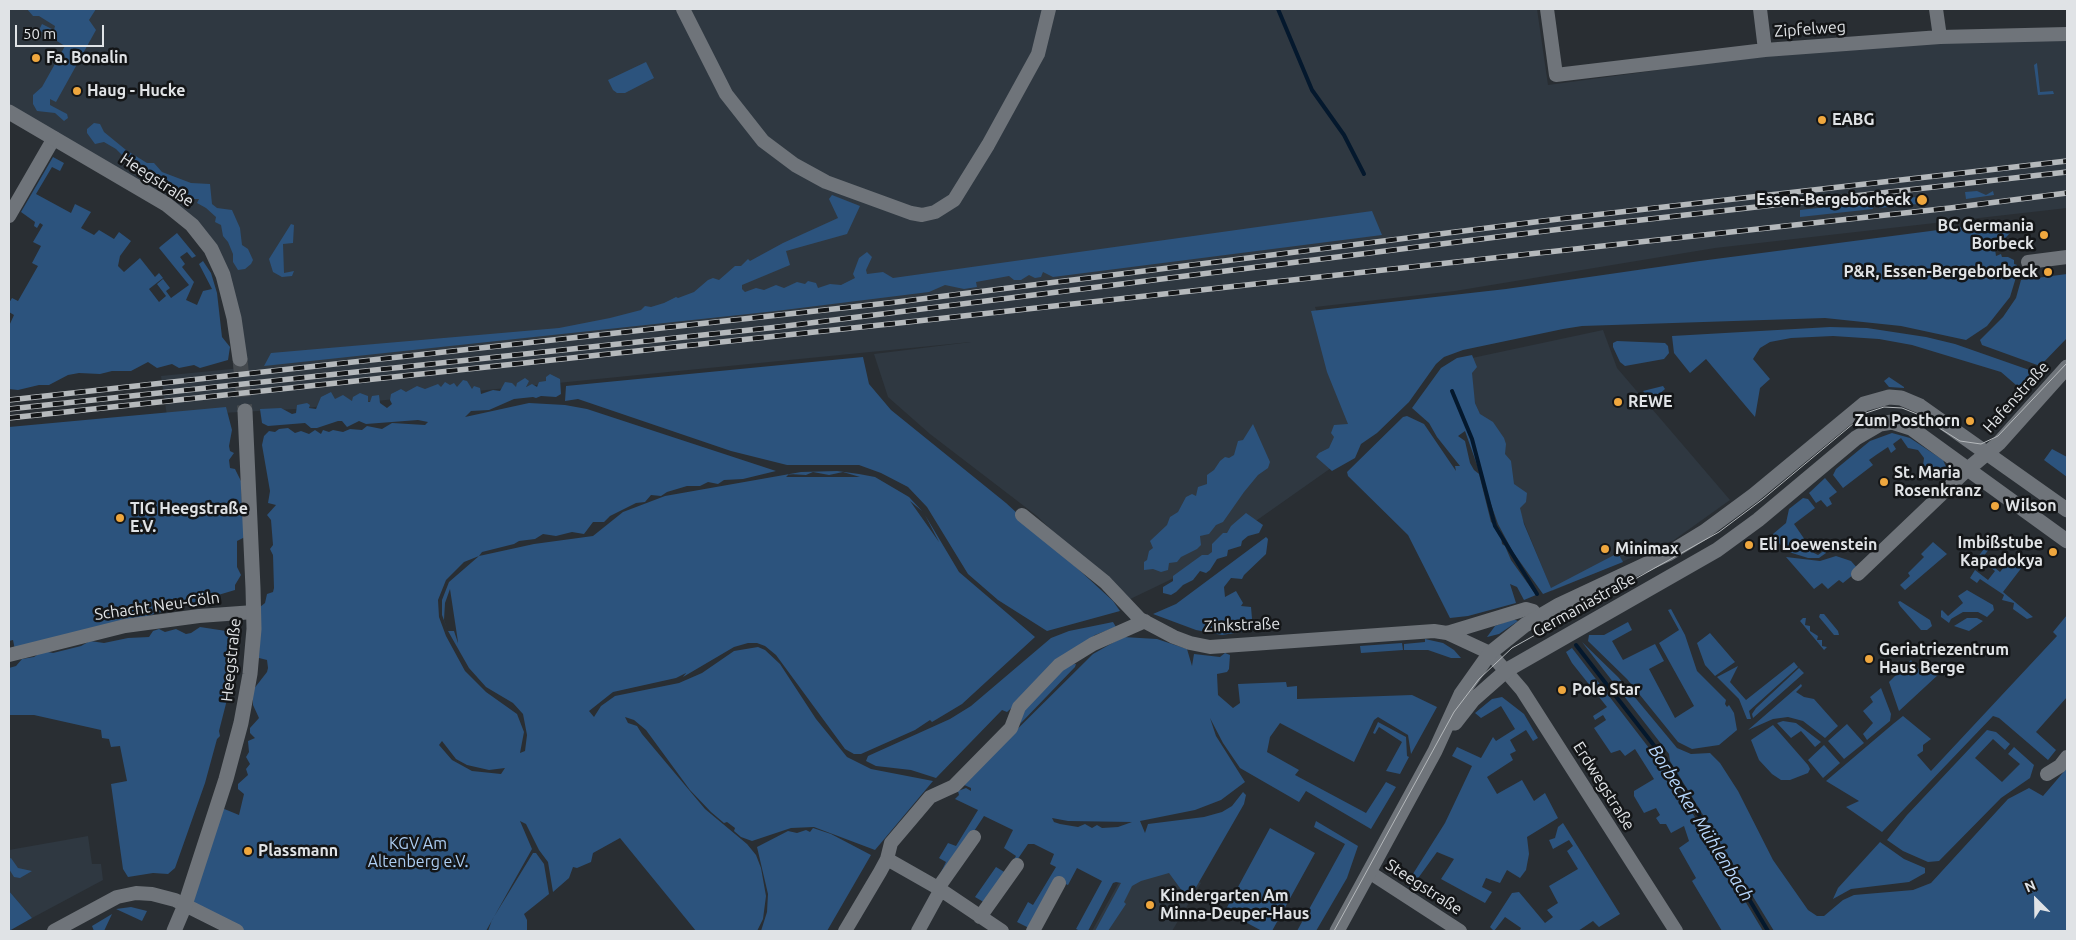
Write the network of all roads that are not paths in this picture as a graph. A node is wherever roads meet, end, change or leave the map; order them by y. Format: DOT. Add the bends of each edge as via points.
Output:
graph roads {
  1 [pos="683,9"];
  2 [pos="1049,9"];
  3 [pos="1547,9"];
  4 [pos="1760,9"];
  5 [pos="1936,9"];
  6 [pos="2067,34"];
  7 [pos="1940,38"];
  8 [pos="1765,50"];
  9 [pos="9,112"];
  10 [pos="54,138"];
  11 [pos="9,216"];
  12 [pos="2067,257"];
  13 [pos="2028,262"];
  14 [pos="240,359"];
  15 [pos="2067,367"];
  16 [pos="245,411"];
  17 [pos="1988,453"];
  18 [pos="1968,468"];
  19 [pos="2067,510"];
  20 [pos="1022,515"];
  21 [pos="2067,541"];
  22 [pos="1858,574"];
  23 [pos="254,612"];
  24 [pos="1533,613"];
  25 [pos="1145,621"];
  26 [pos="1448,633"];
  27 [pos="9,655"];
  28 [pos="1499,662"];
  29 [pos="1435,751"];
  30 [pos="2067,757"];
  31 [pos="2047,774"];
  32 [pos="974,837"];
  33 [pos="887,859"];
  34 [pos="1017,865"];
  35 [pos="1369,872"];
  36 [pos="1059,883"];
  37 [pos="939,889"];
  38 [pos="185,905"];
  39 [pos="982,923"];
  40 [pos="54,931"];
  41 [pos="174,931"];
  42 [pos="237,931"];
  43 [pos="846,931"];
  44 [pos="918,931"];
  45 [pos="1002,931"];
  46 [pos="1033,931"];
  47 [pos="1337,931"];
  48 [pos="1460,931"];
  49 [pos="1676,931"];
  1 -- 2 [label="street" via="726,94 768,145 826,182 922,215 935,212 954,200 988,145 1038,54"];
  3 -- 8 [label="street, Zipfelweg" via="1556,75"];
  4 -- 8 [label="street"];
  5 -- 7 [label="street"];
  6 -- 7 [label="street, Zipfelweg"];
  7 -- 8 [label="street, Zipfelweg"];
  9 -- 10 [label="main road, Heegstraße"];
  10 -- 11 [label="street"];
  10 -- 14 [label="main road, Heegstraße" via="172,208 200,233 217,259 225,282 236,325"];
  12 -- 13 [label="street"];
  15 -- 17 [label="main road, Hafenstraße"];
  16 -- 23 [label="main road, Heegstraße"];
  17 -- 18 [label="main road, Hafenstraße"];
  17 -- 19 [label="main road"];
  17 -- 24 [label="main road, Germaniastraße" via="1920,406 1901,398 1874,399 1859,407 1754,495 1704,532 1668,554"];
  18 -- 21 [label="main road"];
  18 -- 22 [label="street"];
  18 -- 28 [label="main road, Germaniastraße" via="1911,428 1889,422 1873,427 1717,550"];
  20 -- 25 [label="street, Zinkstraße" via="1100,577 1132,612"];
  23 -- 27 [label="street, Schacht Neu-Cöln" via="125,626"];
  23 -- 38 [label="main road, Heegstraße" via="250,674 238,735"];
  24 -- 26 [label="street, Zinkstraße"];
  24 -- 28 [label="main road, Germaniastraße"];
  25 -- 26 [label="street, Zinkstraße" via="1174,637 1210,647 1434,631"];
  25 -- 33 [label="street" via="1093,644 1059,665 1019,707 1011,728 954,786 930,797 891,843"];
  26 -- 28 [label="street, Zinkstraße"];
  28 -- 29 [label="main road, Germaniastraße"];
  28 -- 29 [label="main road, Germaniastraße" via="1461,694"];
  28 -- 49 [label="street, Erdwegstraße" via="1522,690"];
  29 -- 35 [label="main road, Germaniastraße"];
  30 -- 31 [label="street"];
  32 -- 37 [label="street"];
  33 -- 37 [label="street"];
  33 -- 43 [label="street"];
  34 -- 39 [label="street"];
  35 -- 47 [label="main road, Germaniastraße"];
  35 -- 48 [label="street, Steegstraße"];
  36 -- 46 [label="street"];
  37 -- 39 [label="street"];
  37 -- 44 [label="street"];
  38 -- 40 [label="street" via="152,894 126,894"];
  38 -- 41 [label="main road, Heegstraße"];
  38 -- 42 [label="street"];
  39 -- 45 [label="street"];
}
